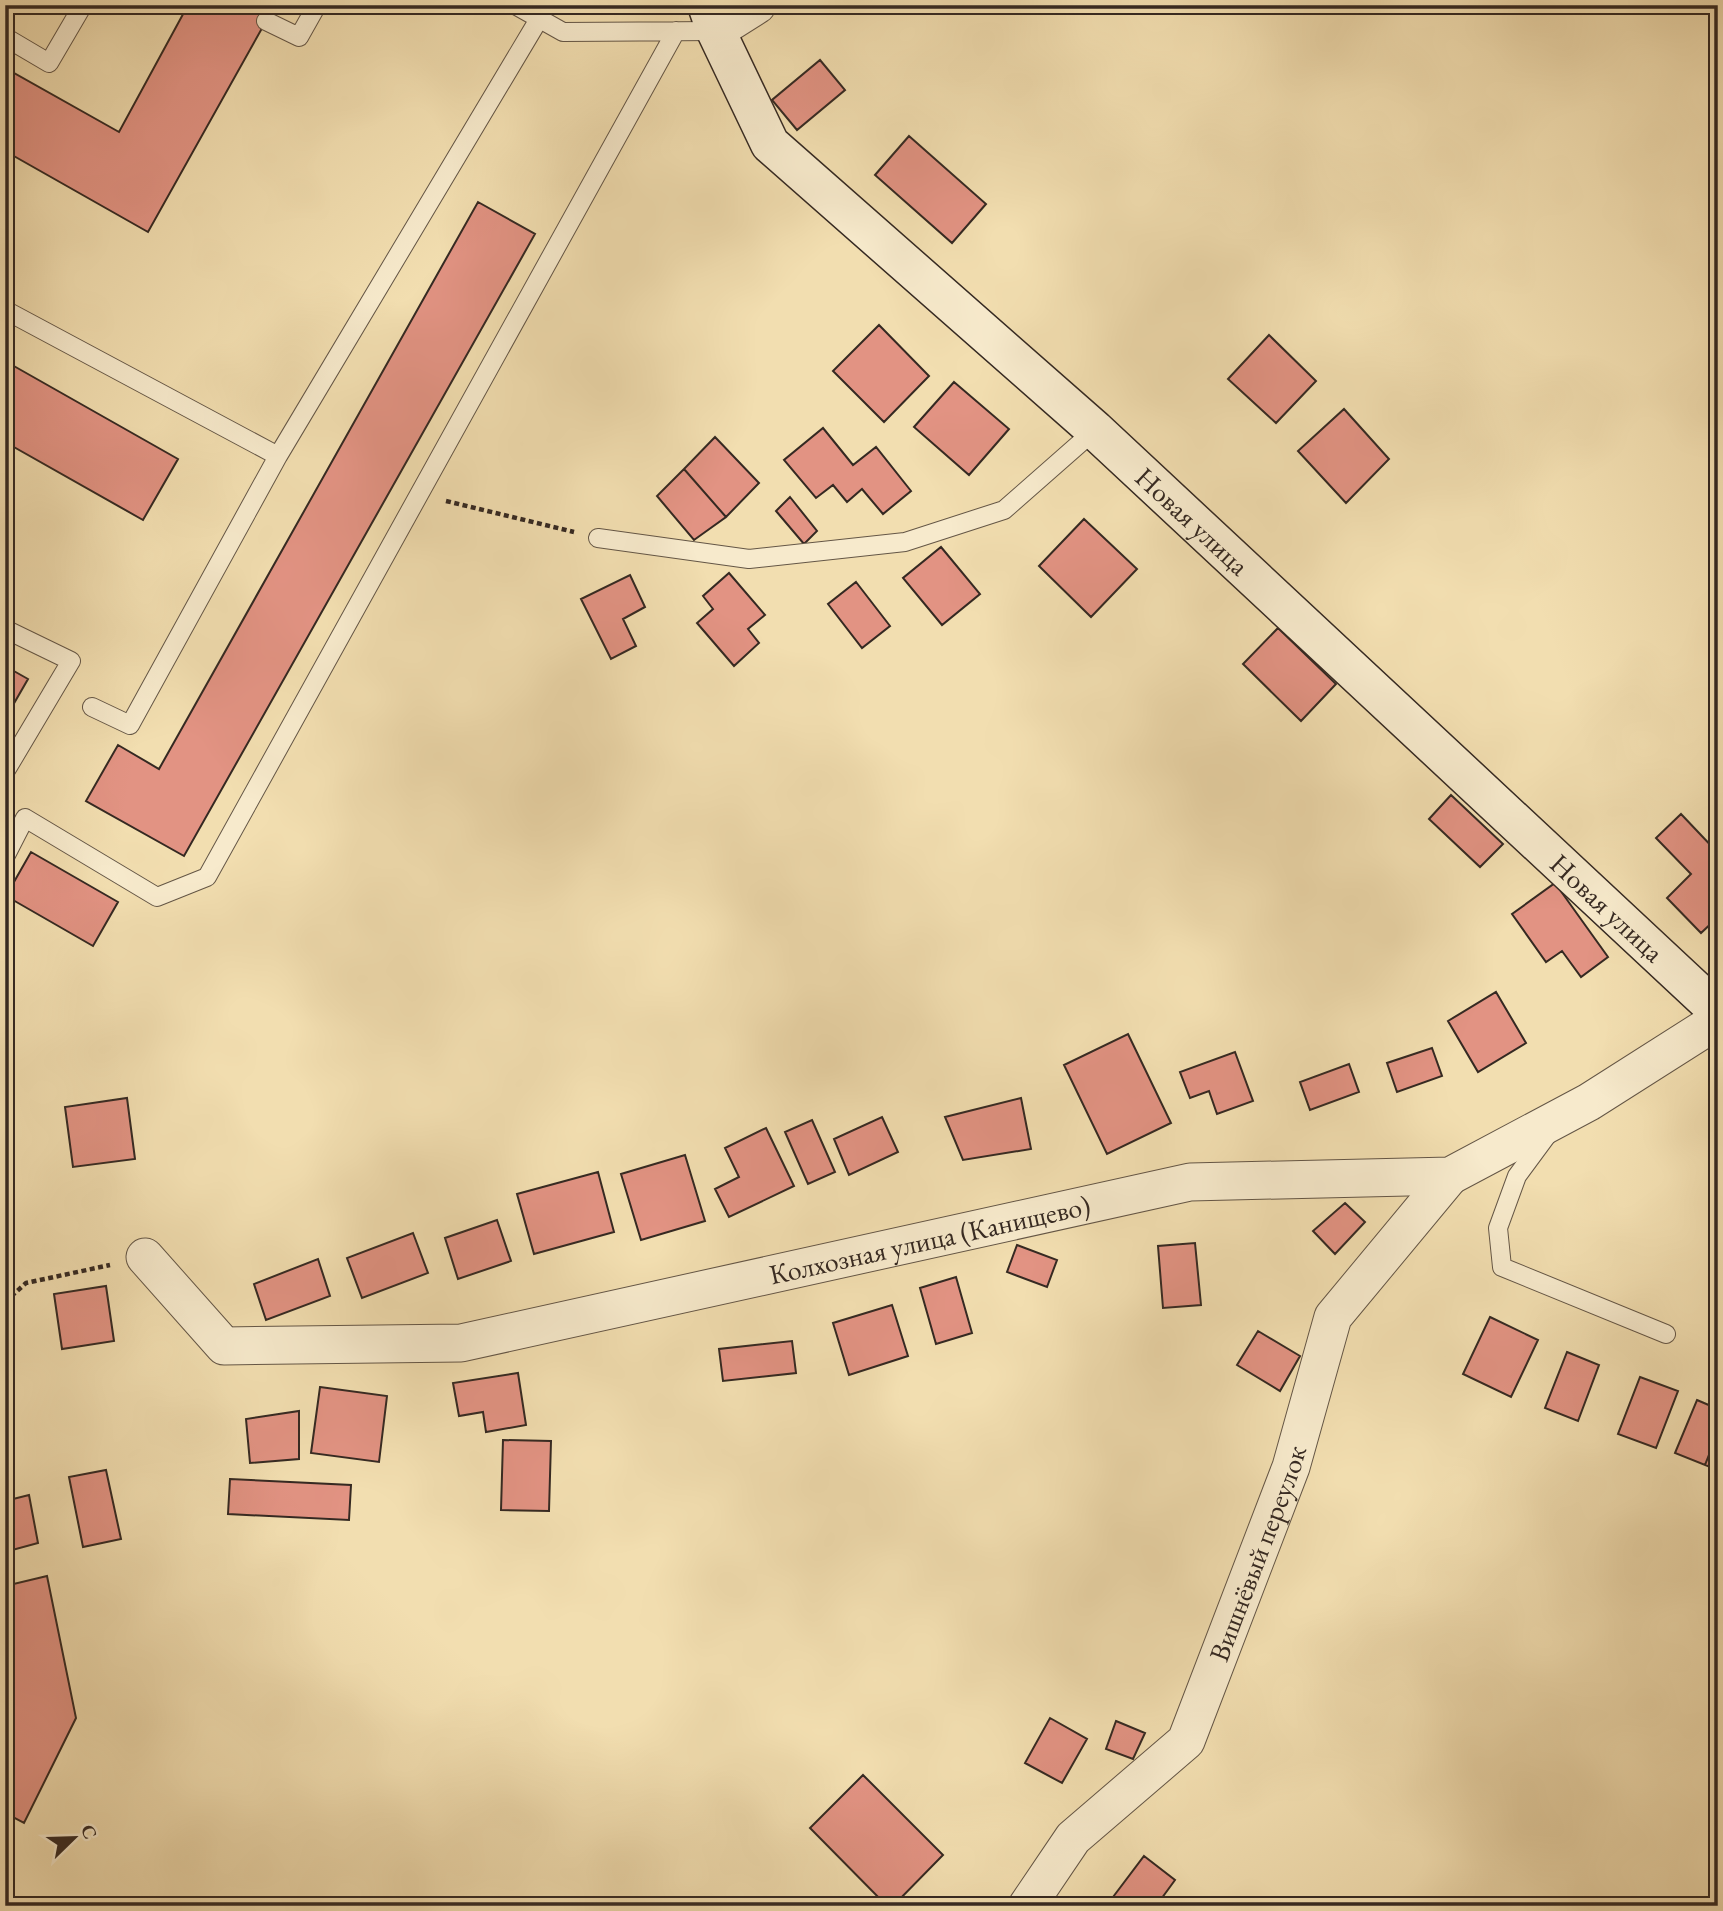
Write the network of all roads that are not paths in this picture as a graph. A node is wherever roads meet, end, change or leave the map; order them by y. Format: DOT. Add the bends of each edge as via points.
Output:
graph roads {
  1 [pos="83,5"];
  2 [pos="317,5"];
  3 [pos="516,5"];
  4 [pos="757,5"];
  5 [pos="712,18"];
  6 [pos="539,19"];
  7 [pos="266,21"];
  8 [pos="676,31"];
  9 [pos="5,37"];
  10 [pos="5,310"];
  11 [pos="1094,430"];
  12 [pos="278,456"];
  13 [pos="598,538"];
  14 [pos="5,629"];
  15 [pos="92,707"];
  16 [pos="5,772"];
  17 [pos="5,856"];
  18 [pos="1718,1011"];
  19 [pos="1718,1020"];
  20 [pos="1560,1118"];
  21 [pos="1450,1177"];
  22 [pos="145,1257"];
  23 [pos="1666,1334"];
  24 [pos="1027,1906"];
  1 -- 9 [label="lane" via="50,63"];
  2 -- 7 [label="lane" via="299,37"];
  3 -- 6 [label="lane"];
  4 -- 5 [label="street"];
  5 -- 8 [label="lane"];
  5 -- 11 [label="street, Новая улица" via="770,144"];
  6 -- 8 [label="lane" via="564,32"];
  6 -- 12 [label="lane"];
  8 -- 17 [label="lane" via="207,877 157,897 25,818"];
  10 -- 12 [label="lane"];
  11 -- 13 [label="lane" via="1004,510 905,542 749,559"];
  11 -- 18 [label="street, Новая улица"];
  12 -- 15 [label="lane" via="130,725"];
  14 -- 16 [label="lane" via="71,661"];
  19 -- 20 [label="street, Колхозная улица (Канищево)"];
  20 -- 21 [label="street, Колхозная улица (Канищево)"];
  20 -- 23 [label="lane" via="1517,1177 1499,1228 1502,1266"];
  21 -- 22 [label="street, Колхозная улица (Канищево)" via="1189,1182 461,1343 224,1346"];
  21 -- 24 [label="street, Вишнёвый переулок" via="1333,1317 1291,1467 1186,1741 1073,1838"];
}
